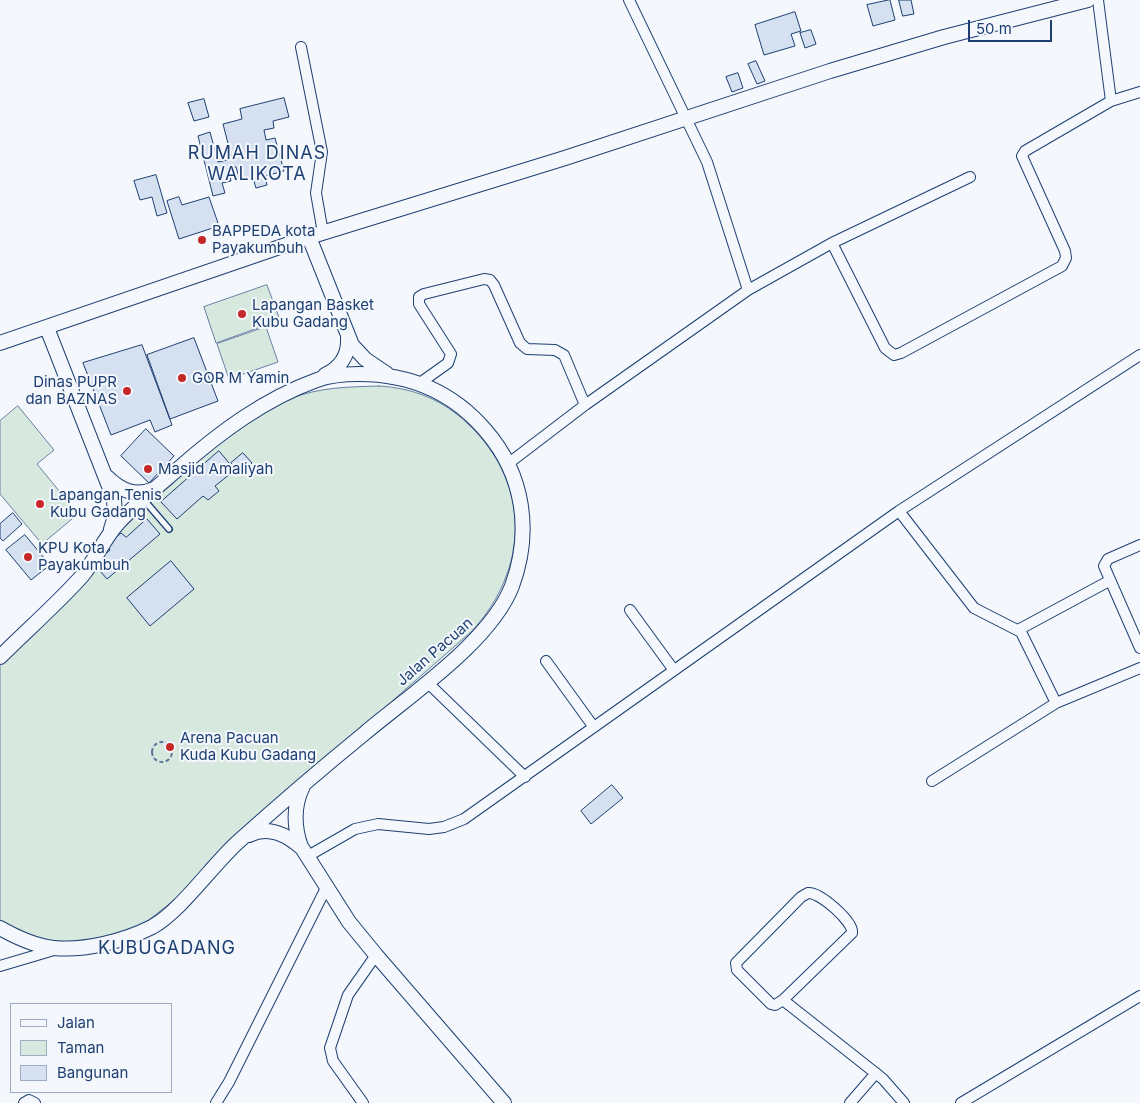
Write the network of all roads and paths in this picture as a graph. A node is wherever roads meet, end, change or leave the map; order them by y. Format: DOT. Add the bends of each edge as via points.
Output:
graph roads {
  1 [pos="629,0"];
  2 [pos="1088,0"];
  3 [pos="1098,0"];
  4 [pos="301,48"];
  5 [pos="1140,92"];
  6 [pos="1111,101"];
  7 [pos="685,117"];
  8 [pos="970,177"];
  9 [pos="323,233"];
  10 [pos="309,237"];
  11 [pos="832,243"];
  12 [pos="748,290"];
  13 [pos="47,328"];
  14 [pos="348,338"];
  15 [pos="0,343"];
  16 [pos="1140,355"];
  17 [pos="393,376"];
  18 [pos="319,378"];
  19 [pos="420,383"];
  20 [pos="585,406"];
  21 [pos="509,463"];
  22 [pos="106,476"];
  23 [pos="155,489"];
  24 [pos="143,499"];
  25 [pos="899,511"];
  26 [pos="169,529"];
  27 [pos="104,542"];
  28 [pos="1140,545"];
  29 [pos="1109,580"];
  30 [pos="630,610"];
  31 [pos="1018,630"];
  32 [pos="1140,648"];
  33 [pos="0,657"];
  34 [pos="546,661"];
  35 [pos="1140,668"];
  36 [pos="673,669"];
  37 [pos="427,682"];
  38 [pos="1056,703"];
  39 [pos="593,726"];
  40 [pos="168,744"];
  41 [pos="525,777"];
  42 [pos="932,781"];
  43 [pos="303,785"];
  44 [pos="240,840"];
  45 [pos="305,852"];
  46 [pos="327,886"];
  47 [pos="0,928"];
  48 [pos="58,949"];
  49 [pos="376,955"];
  50 [pos="0,966"];
  51 [pos="1140,996"];
  52 [pos="783,1000"];
  53 [pos="876,1073"];
  54 [pos="24,1103"];
  55 [pos="35,1103"];
  56 [pos="216,1103"];
  57 [pos="363,1103"];
  58 [pos="504,1103"];
  59 [pos="850,1103"];
  60 [pos="904,1103"];
  61 [pos="961,1103"];
  1 -- 7 [label="street"];
  2 -- 7 [label="street" via="944,37"];
  3 -- 6 [label="street"];
  4 -- 9 [label="street" via="322,152 316,193"];
  5 -- 6 [label="street"];
  6 -- 11 [label="street" via="1025,151 1022,156 1065,251 1062,266 901,353 892,354 885,348"];
  7 -- 9 [label="street"];
  7 -- 12 [label="street" via="707,162"];
  8 -- 11 [label="street"];
  9 -- 10 [label="street"];
  10 -- 13 [label="street"];
  10 -- 14 [label="street"];
  11 -- 12 [label="street"];
  12 -- 20 [label="street"];
  13 -- 15 [label="street"];
  13 -- 22 [label="street"];
  14 -- 17 [label="street" via="365,359"];
  14 -- 18 [label="street" via="342,363"];
  16 -- 25 [label="street"];
  17 -- 18 [label="street, Jalan Pacuan" via="354,374"];
  17 -- 19 [label="street, Jalan Pacuan"];
  18 -- 23 [label="street, Jalan Pacuan" via="283,394 228,428"];
  19 -- 20 [label="street" via="448,362 451,354 419,304 419,297 484,279 490,280 520,343 527,349 555,350 564,355"];
  19 -- 21 [label="street, Jalan Pacuan" via="466,410 490,435"];
  20 -- 21 [label="street"];
  21 -- 37 [label="street, Jalan Pacuan" via="517,483 522,515 519,560 512,585 501,609 486,629"];
  22 -- 23 [label="street" via="130,492 146,493"];
  22 -- 27 [label="street" via="115,508 113,524"];
  23 -- 24 [label="street, Jalan Pacuan"];
  24 -- 26 [label="lane"];
  24 -- 27 [label="street, Jalan Pacuan" via="116,525"];
  25 -- 31 [label="street" via="974,608"];
  25 -- 36 [label="street"];
  27 -- 33 [label="street, Jalan Pacuan" via="80,578"];
  28 -- 29 [label="street" via="1106,562 1104,566"];
  29 -- 31 [label="street"];
  29 -- 32 [label="street"];
  30 -- 36 [label="street"];
  31 -- 38 [label="street" via="1023,634"];
  34 -- 39 [label="street"];
  35 -- 38 [label="street"];
  36 -- 39 [label="street"];
  37 -- 41 [label="street"];
  37 -- 43 [label="street, Jalan Pacuan"];
  38 -- 42 [label="street"];
  39 -- 41 [label="street"];
  40 -- 40 [label="path" via="172,752 170,758 155,759 152,753 154,746 159,742"];
  41 -- 45 [label="street" via="464,819 444,827 429,829 378,824 355,829"];
  43 -- 44 [label="street, Jalan Pacuan"];
  43 -- 45 [label="street" via="296,802 296,829"];
  44 -- 45 [label="street" via="253,833 268,831 284,835"];
  44 -- 48 [label="street, Jalan Pacuan" via="154,926 111,942"];
  45 -- 46 [label="street"];
  46 -- 49 [label="street" via="349,922"];
  46 -- 56 [label="street"];
  47 -- 48 [label="street, Jalan Pacuan" via="34,943"];
  48 -- 50 [label="street"];
  49 -- 57 [label="street" via="348,995 330,1048 333,1061"];
  49 -- 58 [label="street"];
  51 -- 61 [label="street"];
  52 -- 52 [label="street" via="775,1005 764,998 737,970 736,963 801,897 812,893 851,926 852,933"];
  52 -- 53 [label="street"];
  53 -- 59 [label="street"];
  53 -- 60 [label="street"];
  54 -- 55 [label="street" via="29,1100"];
}
